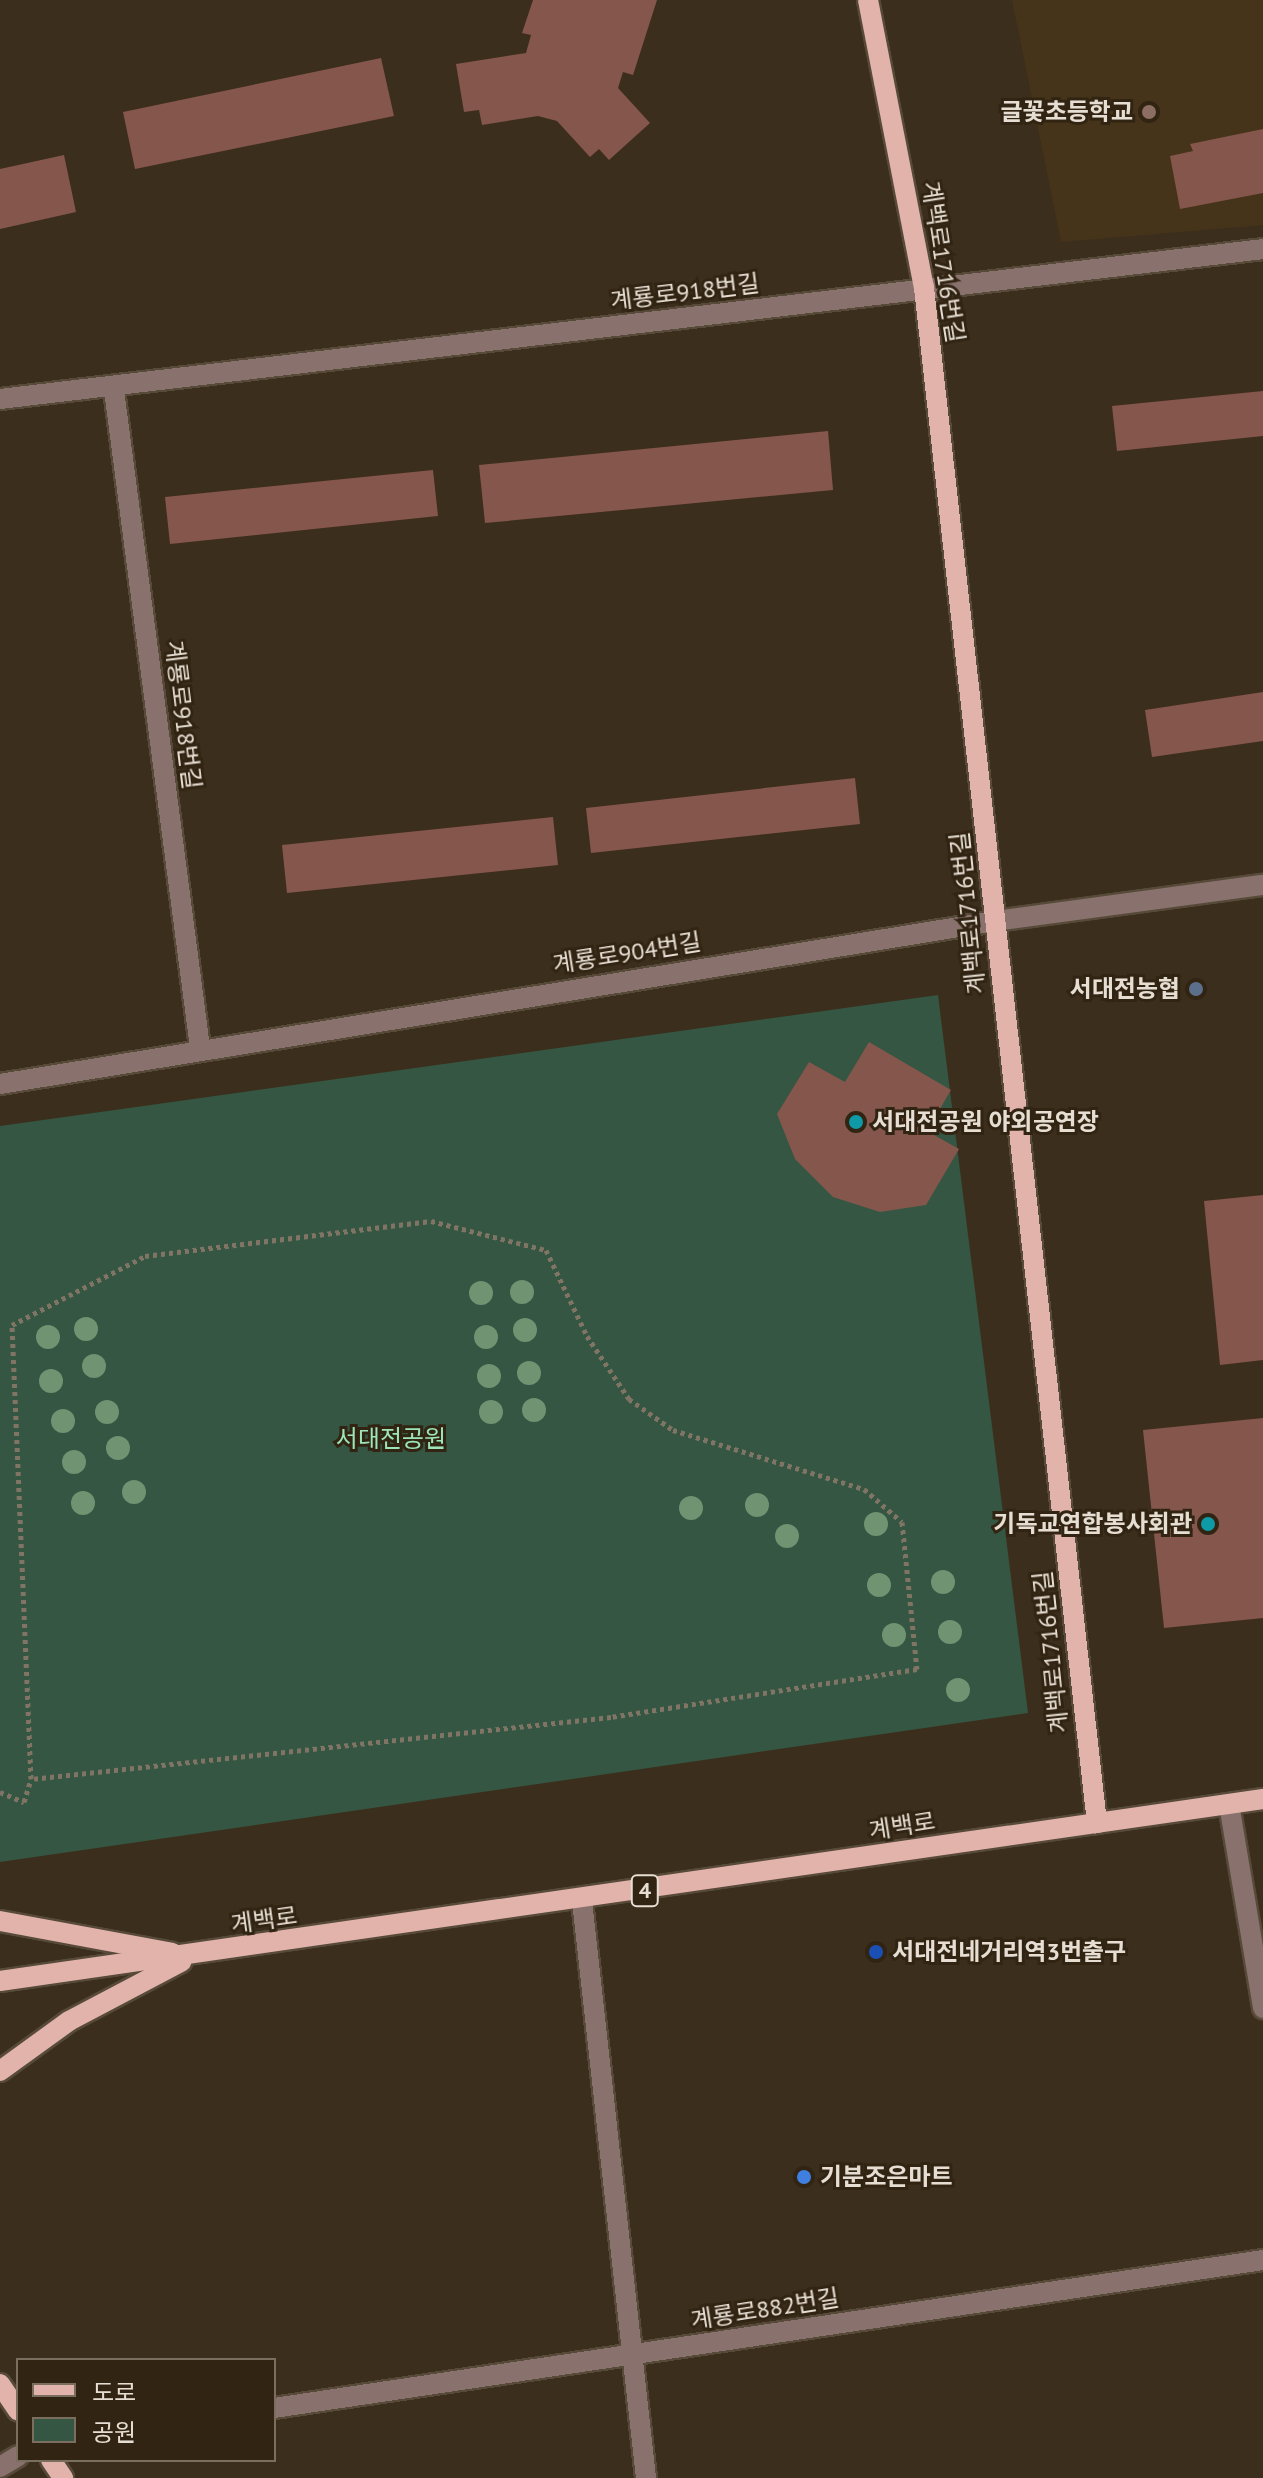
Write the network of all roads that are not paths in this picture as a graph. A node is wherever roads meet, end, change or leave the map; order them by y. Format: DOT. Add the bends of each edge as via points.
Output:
graph roads {
  1 [pos="868,0"];
  2 [pos="1263,249"];
  3 [pos="924,288"];
  4 [pos="114,390"];
  5 [pos="0,399"];
  6 [pos="1263,885"];
  7 [pos="995,921"];
  8 [pos="200,1048"];
  9 [pos="0,1084"];
  10 [pos="1263,1799"];
  11 [pos="1229,1804"];
  12 [pos="1097,1823"];
  13 [pos="582,1901"];
  14 [pos="0,1921"];
  15 [pos="192,1957"];
  16 [pos="0,1981"];
  17 [pos="1263,2008"];
  18 [pos="0,2071"];
  19 [pos="1263,2260"];
  20 [pos="628,2356"];
  21 [pos="0,2384"];
  22 [pos="16,2408"];
  23 [pos="276,2408"];
  24 [pos="646,2478"];
  1 -- 3 [label="main road, 계백로1716번길"];
  2 -- 3 [label="street, 계룡로918번길"];
  3 -- 4 [label="street, 계룡로918번길"];
  3 -- 7 [label="main road, 계백로1716번길"];
  4 -- 5 [label="street, 계룡로918번길"];
  4 -- 8 [label="street, 계룡로918번길"];
  6 -- 7 [label="street, 계룡로904번길"];
  7 -- 8 [label="street, 계룡로904번길"];
  7 -- 12 [label="main road, 계백로1716번길"];
  8 -- 9 [label="street, 계룡로904번길"];
  10 -- 11 [label="main road, 계백로 / 4"];
  11 -- 12 [label="main road, 계백로 / 4"];
  11 -- 17 [label="street"];
  12 -- 13 [label="main road, 계백로 / 4"];
  13 -- 15 [label="main road, 계백로 / 4"];
  13 -- 20 [label="street"];
  14 -- 15 [label="main road"];
  15 -- 16 [label="main road, 계백로 / 4"];
  15 -- 18 [label="main road" via="69,2021"];
  19 -- 20 [label="street, 계룡로882번길"];
  20 -- 23 [label="street, 계룡로882번길"];
  20 -- 24 [label="street"];
  21 -- 22 [label="main road"];
}
